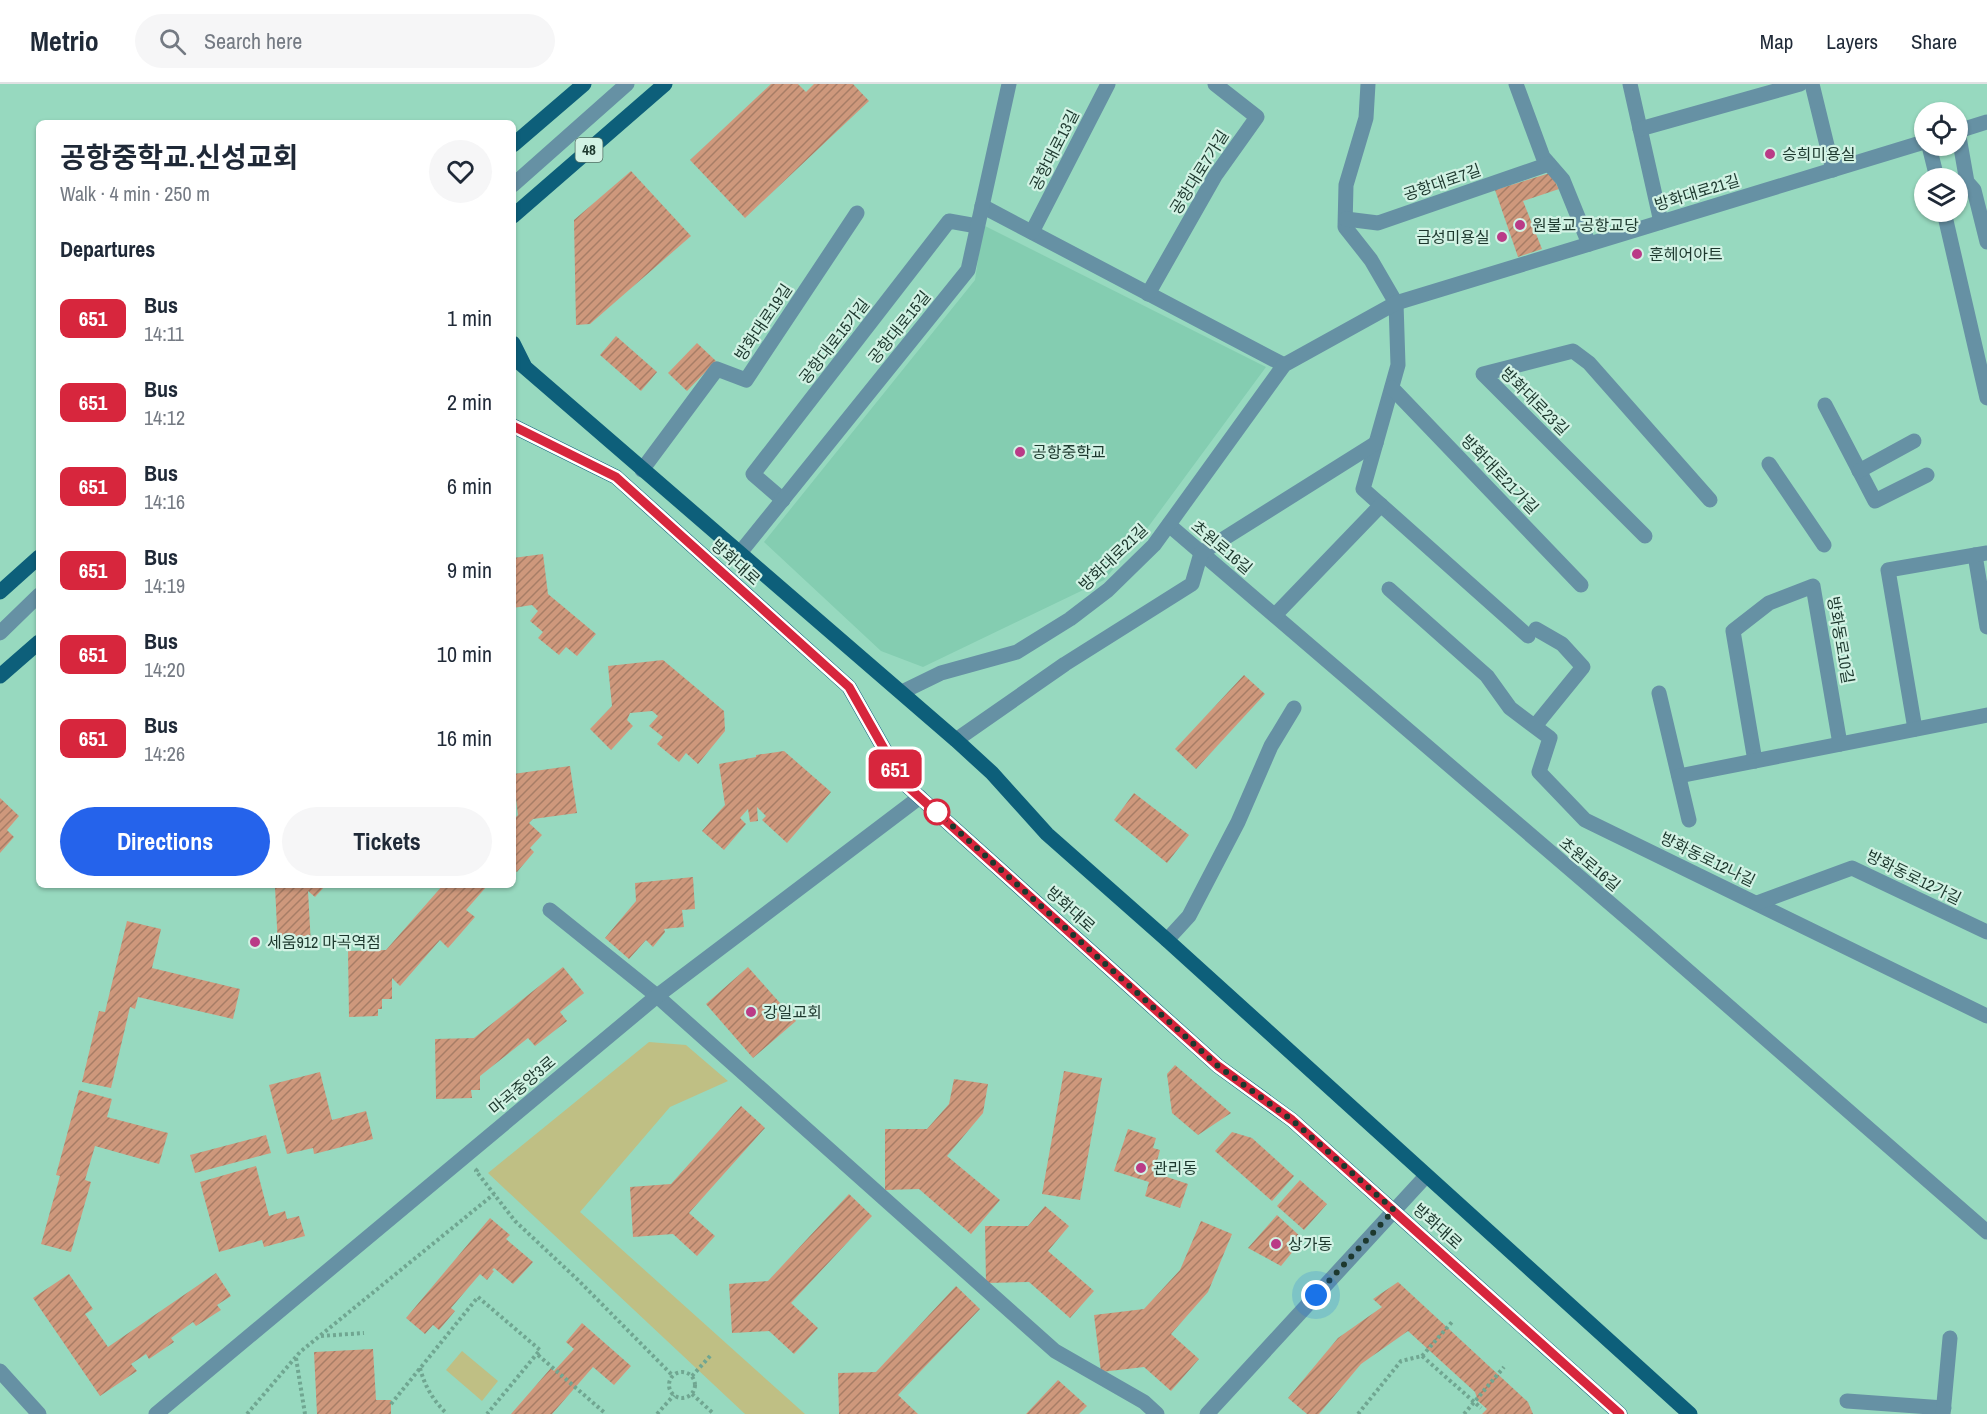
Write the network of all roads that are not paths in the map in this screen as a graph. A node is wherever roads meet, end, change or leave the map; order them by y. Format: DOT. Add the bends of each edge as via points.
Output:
graph roads {
  1 [pos="584,84"];
  2 [pos="627,84"];
  3 [pos="665,84"];
  4 [pos="1009,84"];
  5 [pos="1108,84"];
  6 [pos="1215,84"];
  7 [pos="1368,84"];
  8 [pos="1516,84"];
  9 [pos="1630,84"];
  10 [pos="1800,84"];
  11 [pos="1812,84"];
  12 [pos="1987,122"];
  13 [pos="1968,128"];
  14 [pos="1640,129"];
  15 [pos="516,143"];
  16 [pos="1914,145"];
  17 [pos="1962,156"];
  18 [pos="1549,164"];
  19 [pos="1833,170"];
  20 [pos="516,182"];
  21 [pos="982,206"];
  22 [pos="857,213"];
  23 [pos="516,217"];
  24 [pos="1346,219"];
  25 [pos="1661,222"];
  26 [pos="1946,222"];
  27 [pos="978,226"];
  28 [pos="1032,232"];
  29 [pos="1987,242"];
  30 [pos="1589,244"];
  31 [pos="1148,294"];
  32 [pos="1396,303"];
  33 [pos="516,349"];
  34 [pos="516,360"];
  35 [pos="1284,365"];
  36 [pos="526,368"];
  37 [pos="1392,388"];
  38 [pos="1987,398"];
  39 [pos="1825,405"];
  40 [pos="516,427"];
  41 [pos="1914,441"];
  42 [pos="1376,443"];
  43 [pos="1769,464"];
  44 [pos="642,470"];
  45 [pos="1859,471"];
  46 [pos="1927,475"];
  47 [pos="783,500"];
  48 [pos="1710,500"];
  49 [pos="1381,505"];
  50 [pos="1169,525"];
  51 [pos="1645,536"];
  52 [pos="1824,545"];
  53 [pos="1201,553"];
  54 [pos="739,554"];
  55 [pos="1981,554"];
  56 [pos="36,560"];
  57 [pos="1581,585"];
  58 [pos="1389,589"];
  59 [pos="0,592"];
  60 [pos="36,598"];
  61 [pos="1275,615"];
  62 [pos="1987,627"];
  63 [pos="0,633"];
  64 [pos="36,645"];
  65 [pos="0,676"];
  66 [pos="902,692"];
  67 [pos="1659,693"];
  68 [pos="1294,708"];
  69 [pos="1987,715"];
  70 [pos="1535,726"];
  71 [pos="1915,729"];
  72 [pos="956,740"];
  73 [pos="1840,744"];
  74 [pos="1755,761"];
  75 [pos="1679,776"];
  76 [pos="920,797"];
  77 [pos="1689,820"];
  78 [pos="1757,903"];
  79 [pos="550,910"];
  80 [pos="1987,932"];
  81 [pos="1167,940"];
  82 [pos="657,996"];
  83 [pos="1987,1016"];
  84 [pos="1426,1176"];
  85 [pos="1394,1210"];
  86 [pos="1987,1232"];
  87 [pos="1950,1338"];
  88 [pos="0,1371"];
  89 [pos="1847,1401"];
  90 [pos="1943,1411"];
  91 [pos="39,1414"];
  92 [pos="156,1414"];
  93 [pos="1157,1414"];
  94 [pos="1207,1414"];
  95 [pos="1620,1414"];
  96 [pos="1690,1414"];
  1 -- 15 [label="main road"];
  2 -- 20 [label="street"];
  3 -- 23 [label="main road, 48"];
  4 -- 21 [label="street, 공항대로15길"];
  5 -- 28 [label="street, 공항대로13길"];
  6 -- 31 [label="street, 공항대로7가길" via="1257,117 1215,176"];
  7 -- 24 [label="street" via="1366,118 1346,185"];
  8 -- 18 [label="street" via="1542,157"];
  9 -- 14 [label="street"];
  10 -- 14 [label="street"];
  11 -- 19 [label="street"];
  12 -- 13 [label="street"];
  14 -- 25 [label="street"];
  16 -- 19 [label="street, 방화대로21길"];
  17 -- 29 [label="street"];
  18 -- 24 [label="street, 공항대로7길" via="1378,223"];
  18 -- 30 [label="street" via="1563,180"];
  19 -- 25 [label="street, 방화대로21길"];
  21 -- 27 [label="street, 공항대로15길"];
  21 -- 28 [label="street"];
  22 -- 44 [label="street, 방화대로19길" via="746,380 717,369"];
  24 -- 32 [label="street" via="1345,227 1371,260"];
  25 -- 30 [label="street, 방화대로21길"];
  26 -- 38 [label="street"];
  27 -- 47 [label="street, 공항대로15길" via="968,270"];
  27 -- 47 [label="street, 공항대로15가길" via="949,220 753,474"];
  28 -- 31 [label="street"];
  30 -- 32 [label="street, 방화대로21길"];
  31 -- 35 [label="street"];
  32 -- 35 [label="street, 방화대로21길"];
  32 -- 37 [label="street" via="1398,365"];
  33 -- 36 [label="main road"];
  34 -- 36 [label="main road, 방화대로"];
  35 -- 50 [label="street, 방화대로21길"];
  36 -- 44 [label="main road, 방화대로"];
  37 -- 42 [label="street"];
  37 -- 57 [label="street, 방화대로21가길"];
  39 -- 45 [label="street"];
  40 -- 76 [label="main road, 방화대로" via="616,477 849,687 896,770"];
  41 -- 45 [label="street"];
  42 -- 49 [label="street" via="1363,489"];
  42 -- 53 [label="street"];
  43 -- 52 [label="street"];
  44 -- 54 [label="main road, 방화대로"];
  45 -- 46 [label="street" via="1875,501"];
  47 -- 54 [label="street, 공항대로15길"];
  48 -- 51 [label="street, 방화대로23길" via="1589,363 1573,351 1483,374"];
  49 -- 61 [label="street"];
  49 -- 70 [label="street" via="1532,633 1562,645 1583,668"];
  50 -- 53 [label="street, 초원로16길"];
  50 -- 66 [label="street, 방화대로21길" via="1108,590 1070,619 1017,652 941,673"];
  53 -- 61 [label="street, 초원로16길"];
  53 -- 72 [label="street" via="1192,584 1065,664"];
  54 -- 66 [label="main road, 방화대로"];
  55 -- 62 [label="street"];
  55 -- 71 [label="street" via="1888,570"];
  56 -- 59 [label="main road"];
  58 -- 70 [label="street, 방화동로12나길" via="1488,676 1510,708"];
  60 -- 63 [label="street"];
  61 -- 86 [label="street, 초원로16길"];
  64 -- 65 [label="main road"];
  66 -- 72 [label="main road, 방화대로"];
  67 -- 75 [label="street"];
  68 -- 81 [label="street" via="1271,746 1238,822 1189,916"];
  69 -- 71 [label="street"];
  70 -- 78 [label="street, 방화동로12나길" via="1550,738 1539,772 1585,820"];
  71 -- 73 [label="street"];
  72 -- 81 [label="main road, 방화대로" via="1047,834"];
  73 -- 74 [label="street"];
  73 -- 74 [label="street, 방화동로10길" via="1814,586 1769,603 1733,631"];
  74 -- 75 [label="street"];
  75 -- 77 [label="street"];
  76 -- 82 [label="street, 마곡중앙3로"];
  76 -- 85 [label="main road, 방화대로" via="1218,1066 1292,1120"];
  78 -- 80 [label="street, 방화동로12가길" via="1852,868"];
  78 -- 83 [label="street, 방화동로12나길"];
  79 -- 82 [label="street"];
  81 -- 84 [label="main road, 방화대로"];
  82 -- 92 [label="street, 마곡중앙3로"];
  82 -- 93 [label="street" via="1055,1351 1144,1402"];
  84 -- 85 [label="street"];
  84 -- 96 [label="main road, 방화대로"];
  85 -- 94 [label="street"];
  85 -- 95 [label="main road, 방화대로"];
  87 -- 90 [label="street"];
  88 -- 91 [label="street"];
  89 -- 90 [label="street"];
}
